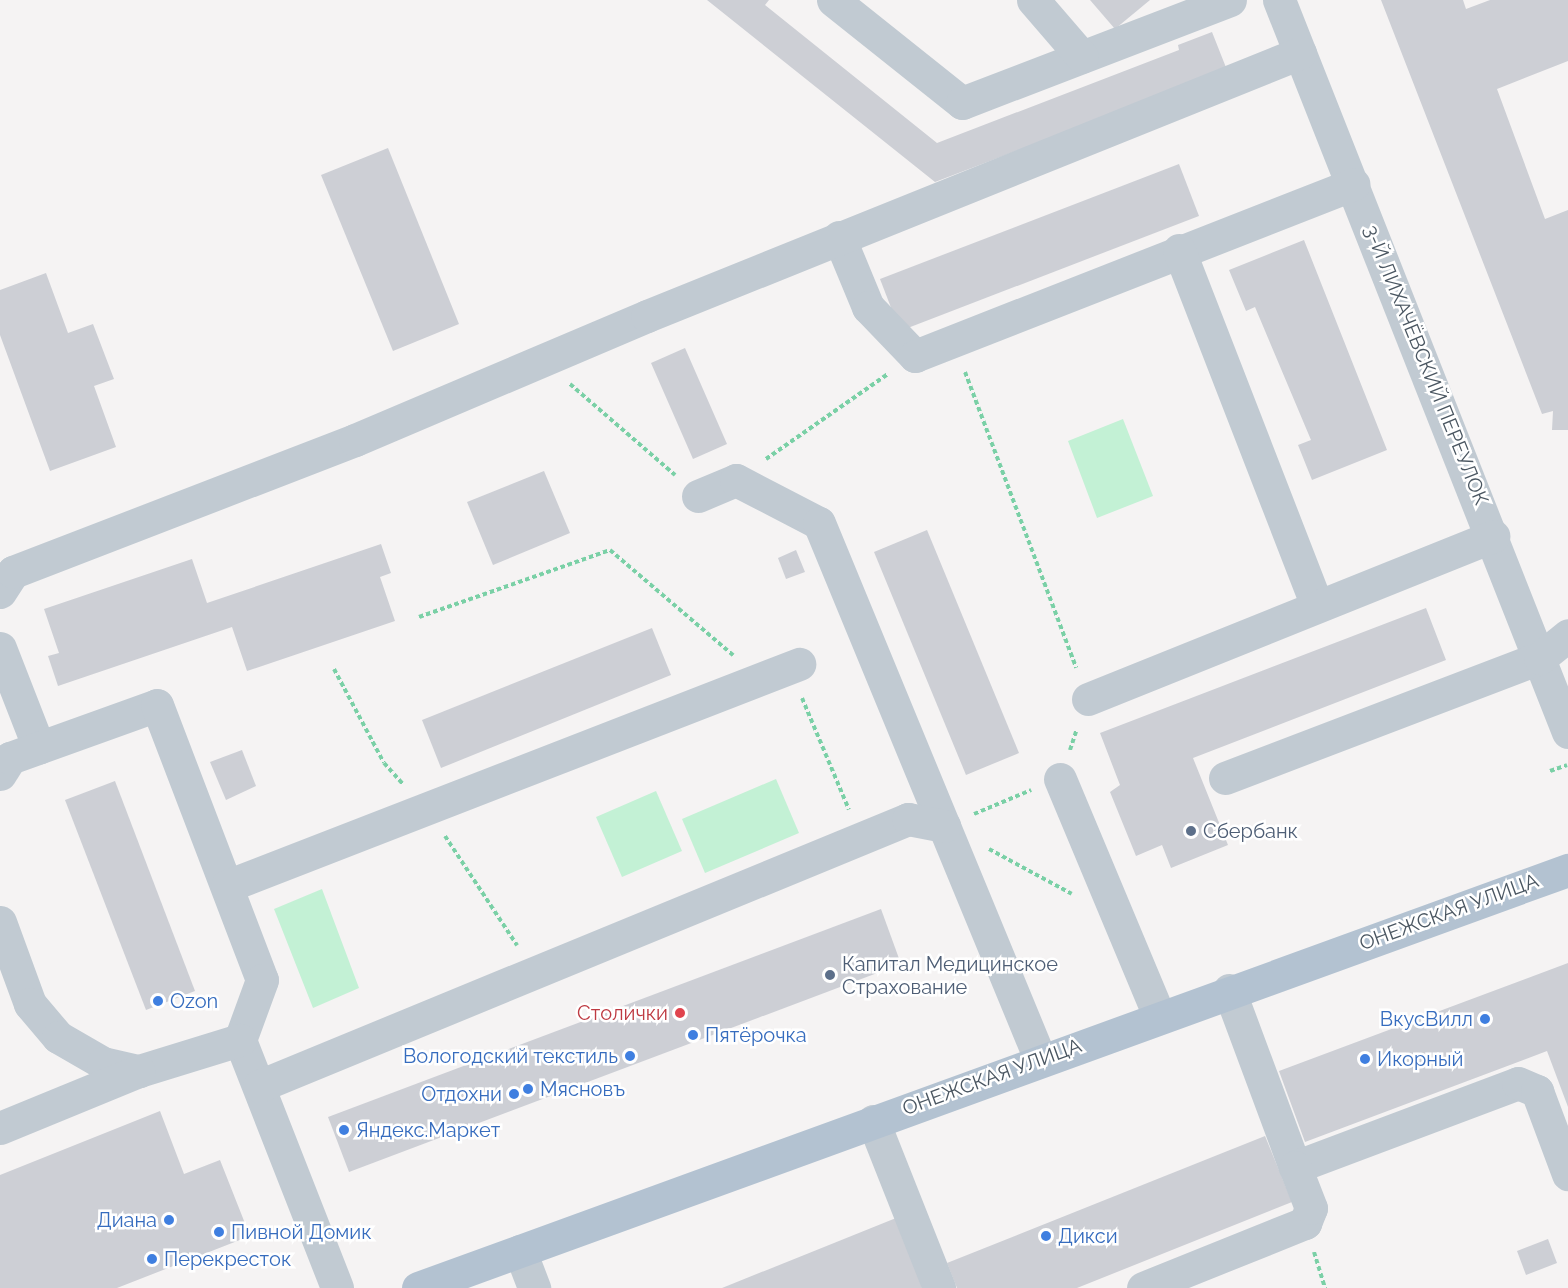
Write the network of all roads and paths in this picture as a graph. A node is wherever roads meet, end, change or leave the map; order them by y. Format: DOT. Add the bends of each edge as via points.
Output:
graph roads {
  1 [pos="833,0"];
  2 [pos="1033,0"];
  3 [pos="1230,0"];
  4 [pos="1279,0"];
  5 [pos="1300,53"];
  6 [pos="1082,57"];
  7 [pos="1353,184"];
  8 [pos="839,237"];
  9 [pos="1179,250"];
  10 [pos="953,340"];
  11 [pos="915,356"];
  12 [pos="542,360"];
  13 [pos="736,480"];
  14 [pos="698,496"];
  15 [pos="1494,536"];
  16 [pos="0,592"];
  17 [pos="1317,606"];
  18 [pos="419,618"];
  19 [pos="1568,635"];
  20 [pos="0,648"];
  21 [pos="1540,658"];
  22 [pos="334,669"];
  23 [pos="783,670"];
  24 [pos="1088,699"];
  25 [pos="1568,732"];
  26 [pos="39,748"];
  27 [pos="1568,765"];
  28 [pos="1550,771"];
  29 [pos="0,774"];
  30 [pos="1060,778"];
  31 [pos="1225,778"];
  32 [pos="428,811"];
  33 [pos="944,826"];
  34 [pos="860,838"];
  35 [pos="1568,870"];
  36 [pos="227,886"];
  37 [pos="1121,920"];
  38 [pos="0,922"];
  39 [pos="534,971"];
  40 [pos="1229,990"];
  41 [pos="1159,1016"];
  42 [pos="240,1040"];
  43 [pos="1040,1059"];
  44 [pos="139,1071"];
  45 [pos="259,1086"];
  46 [pos="873,1121"];
  47 [pos="0,1128"];
  48 [pos="1295,1167"];
  49 [pos="1568,1174"];
  50 [pos="520,1251"];
  51 [pos="337,1288"];
  52 [pos="418,1288"];
  53 [pos="534,1288"];
  54 [pos="939,1288"];
  55 [pos="1143,1288"];
  1 -- 6 [label="street" via="962,103"];
  2 -- 6 [label="street"];
  3 -- 6 [label="street"];
  4 -- 5 [label="street, 3-Й ЛИХАЧЁВСКИЙ ПЕРЕУЛОК"];
  5 -- 7 [label="street, 3-Й ЛИХАЧЁВСКИЙ ПЕРЕУЛОК"];
  5 -- 8 [label="street"];
  7 -- 9 [label="street"];
  7 -- 15 [label="street, 3-Й ЛИХАЧЁВСКИЙ ПЕРЕУЛОК"];
  8 -- 11 [label="street" via="868,307"];
  8 -- 12 [label="street"];
  9 -- 10 [label="street"];
  9 -- 17 [label="street"];
  10 -- 11 [label="street"];
  10 -- 24 [label="path"];
  11 -- 13 [label="path"];
  12 -- 14 [label="path"];
  12 -- 16 [label="street" via="13,573"];
  13 -- 14 [label="street"];
  13 -- 33 [label="street" via="819,523"];
  15 -- 17 [label="street"];
  15 -- 21 [label="street, 3-Й ЛИХАЧЁВСКИЙ ПЕРЕУЛОК"];
  17 -- 24 [label="street"];
  18 -- 23 [label="path" via="610,549"];
  19 -- 21 [label="street"];
  20 -- 26 [label="street"];
  21 -- 25 [label="street, 3-Й ЛИХАЧЁВСКИЙ ПЕРЕУЛОК"];
  21 -- 31 [label="street"];
  22 -- 32 [label="path" via="384,764"];
  23 -- 32 [label="street"];
  23 -- 34 [label="path"];
  24 -- 30 [label="path"];
  26 -- 29 [label="street" via="10,758"];
  26 -- 36 [label="street" via="157,705"];
  27 -- 28 [label="path"];
  30 -- 33 [label="path"];
  30 -- 37 [label="street"];
  32 -- 36 [label="street"];
  32 -- 39 [label="path"];
  33 -- 34 [label="street" via="908,819"];
  33 -- 37 [label="path"];
  33 -- 43 [label="street"];
  34 -- 39 [label="street"];
  35 -- 40 [label="main road, ОНЕЖСКАЯ УЛИЦА"];
  36 -- 42 [label="street" via="262,980"];
  37 -- 41 [label="street"];
  38 -- 44 [label="street" via="30,1004 58,1037 103,1064"];
  39 -- 45 [label="street"];
  40 -- 41 [label="main road, ОНЕЖСКАЯ УЛИЦА"];
  40 -- 48 [label="street"];
  41 -- 43 [label="main road, ОНЕЖСКАЯ УЛИЦА"];
  42 -- 44 [label="street"];
  42 -- 45 [label="street"];
  43 -- 46 [label="main road, ОНЕЖСКАЯ УЛИЦА"];
  44 -- 47 [label="street"];
  45 -- 51 [label="street"];
  46 -- 50 [label="main road, ОНЕЖСКАЯ УЛИЦА"];
  46 -- 54 [label="street"];
  48 -- 49 [label="street" via="1518,1083 1537,1091"];
  48 -- 55 [label="street" via="1311,1208 1305,1223"];
  50 -- 52 [label="main road, ОНЕЖСКАЯ УЛИЦА"];
  50 -- 53 [label="street"];
}
